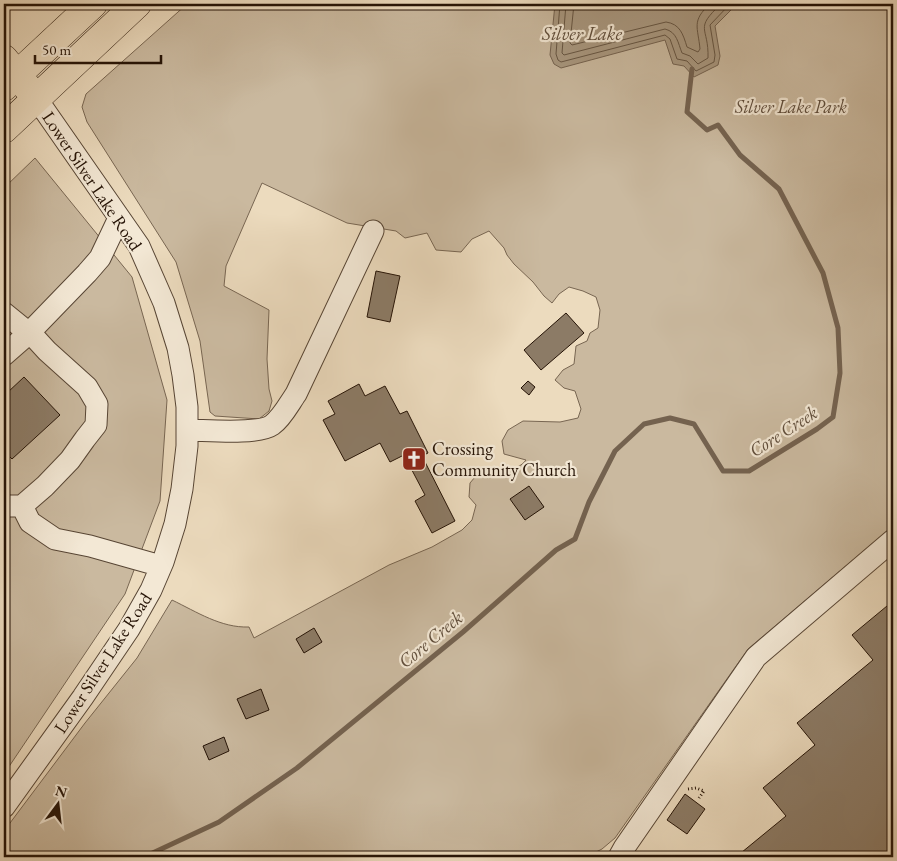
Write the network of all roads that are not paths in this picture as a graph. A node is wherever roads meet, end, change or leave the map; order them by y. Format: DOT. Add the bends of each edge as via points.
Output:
graph roads {
  1 [pos="93,4"];
  2 [pos="137,4"];
  3 [pos="8,74"];
  4 [pos="36,98"];
  5 [pos="4,129"];
  6 [pos="119,218"];
  7 [pos="373,231"];
  8 [pos="4,313"];
  9 [pos="28,334"];
  10 [pos="4,355"];
  11 [pos="187,430"];
  12 [pos="13,505"];
  13 [pos="893,540"];
  14 [pos="161,566"];
  15 [pos="4,807"];
  16 [pos="619,857"];
  1 -- 3 [label="main road"];
  2 -- 4 [label="main road"];
  3 -- 4 [label="main road"];
  4 -- 5 [label="main road"];
  4 -- 6 [label="street, Lower Silver Lake Road"];
  6 -- 9 [label="street" via="100,258"];
  6 -- 11 [label="street, Lower Silver Lake Road" via="138,246 164,303 178,348 187,407"];
  7 -- 11 [label="street" via="296,394 272,426 246,431"];
  8 -- 9 [label="street"];
  9 -- 10 [label="street"];
  9 -- 12 [label="street" via="87,387 97,404 96,424 70,460 45,486"];
  11 -- 14 [label="street, Lower Silver Lake Road" via="182,489"];
  12 -- 14 [label="street" via="54,539"];
  13 -- 16 [label="street" via="756,657"];
  14 -- 15 [label="street, Lower Silver Lake Road" via="129,629"];
}
